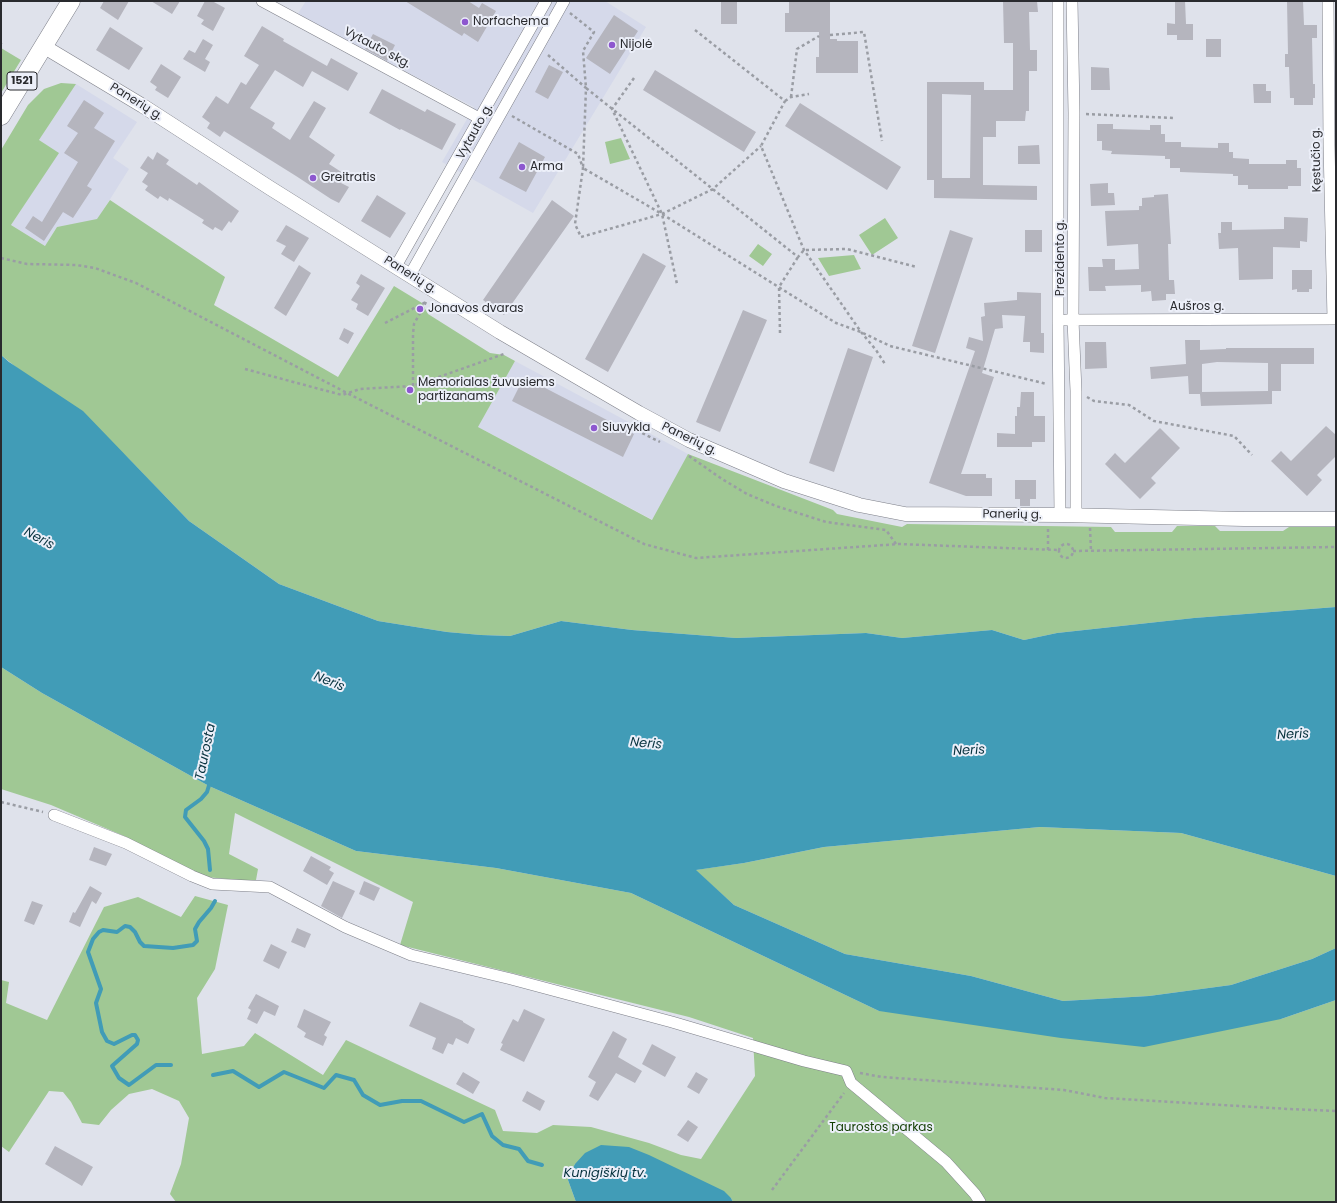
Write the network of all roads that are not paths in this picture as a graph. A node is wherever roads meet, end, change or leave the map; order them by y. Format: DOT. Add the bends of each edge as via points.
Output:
graph roads {
  1 [pos="71,1"];
  2 [pos="262,1"];
  3 [pos="546,1"];
  4 [pos="1058,1"];
  5 [pos="1072,1"];
  6 [pos="1328,1"];
  7 [pos="562,3"];
  8 [pos="43,46"];
  9 [pos="1,116"];
  10 [pos="479,118"];
  11 [pos="396,266"];
  12 [pos="410,275"];
  13 [pos="1335,319"];
  14 [pos="1058,320"];
  15 [pos="1073,320"];
  16 [pos="1054,515"];
  17 [pos="1083,516"];
  18 [pos="1336,519"];
  19 [pos="54,815"];
  20 [pos="980,1202"];
  1 -- 8 [label="main road, 1521"];
  2 -- 10 [label="street, Vytauto skg."];
  3 -- 10 [label="street, Vytauto g."];
  4 -- 14 [label="street, Prezidento g."];
  5 -- 15 [label="street, Prezidento g."];
  6 -- 13 [label="street, Kęstučio g." via="1329,145"];
  7 -- 12 [label="street, Vytauto g."];
  8 -- 9 [label="main road, 1521"];
  8 -- 11 [label="street, Panerių g."];
  10 -- 11 [label="street, Vytauto g."];
  11 -- 12 [label="street, Panerių g."];
  12 -- 16 [label="street, Panerių g." via="500,332 639,413 689,440 784,482 859,505 905,514"];
  13 -- 15 [label="street, Aušros g."];
  14 -- 15 [label="street, Aušros g."];
  14 -- 16 [label="street, Prezidento g."];
  15 -- 17 [label="street, Prezidento g."];
  16 -- 17 [label="street, Panerių g."];
  17 -- 18 [label="street, Panerių g."];
  19 -- 20 [label="street" via="126,843 212,884 270,887 345,927 411,955 511,979 846,1071 851,1083 946,1162"];
}
